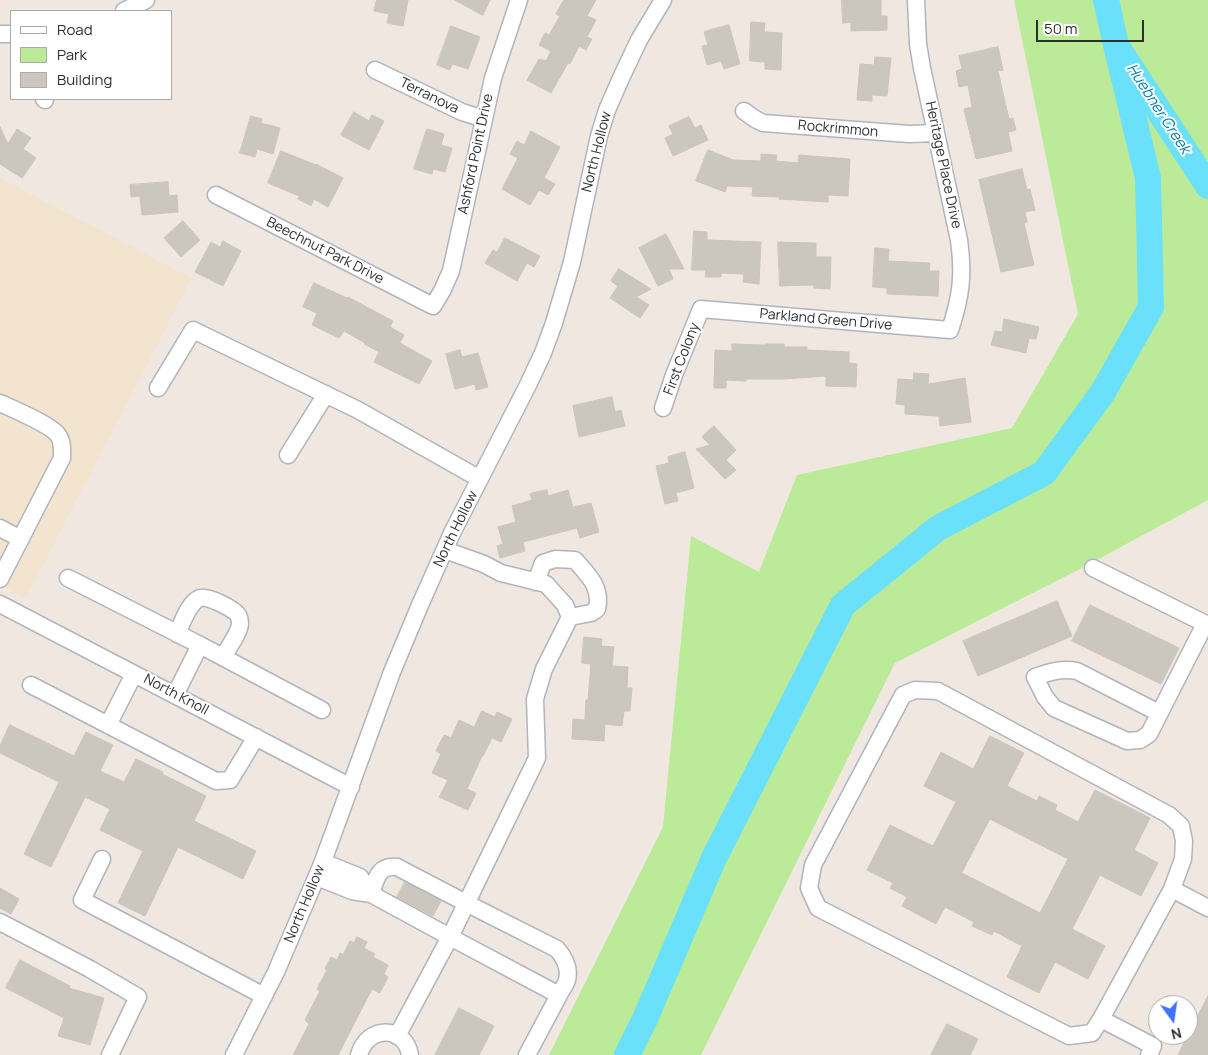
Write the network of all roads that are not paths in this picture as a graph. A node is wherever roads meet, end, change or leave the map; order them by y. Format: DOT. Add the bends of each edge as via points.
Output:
graph roads {
  1 [pos="146,0"];
  2 [pos="519,0"];
  3 [pos="916,0"];
  4 [pos="659,1"];
  5 [pos="126,10"];
  6 [pos="375,70"];
  7 [pos="744,111"];
  8 [pos="484,119"];
  9 [pos="936,133"];
  10 [pos="216,195"];
  11 [pos="433,306"];
  12 [pos="701,310"];
  13 [pos="950,330"];
  14 [pos="158,388"];
  15 [pos="326,394"];
  16 [pos="0,403"];
  17 [pos="663,408"];
  18 [pos="288,455"];
  19 [pos="480,479"];
  20 [pos="0,528"];
  21 [pos="21,539"];
  22 [pos="444,550"];
  23 [pos="1093,568"];
  24 [pos="0,578"];
  25 [pos="68,578"];
  26 [pos="536,582"];
  27 [pos="0,604"];
  28 [pos="570,617"];
  29 [pos="1206,624"];
  30 [pos="177,634"];
  31 [pos="200,645"];
  32 [pos="223,657"];
  33 [pos="134,674"];
  34 [pos="31,685"];
  35 [pos="175,695"];
  36 [pos="322,710"];
  37 [pos="1159,713"];
  38 [pos="108,725"];
  39 [pos="256,737"];
  40 [pos="351,787"];
  41 [pos="102,860"];
  42 [pos="320,870"];
  43 [pos="1172,889"];
  44 [pos="371,894"];
  45 [pos="466,903"];
  46 [pos="1208,908"];
  47 [pos="0,922"];
  48 [pos="450,937"];
  49 [pos="559,995"];
  50 [pos="264,996"];
  51 [pos="1101,1019"];
  52 [pos="397,1036"];
  53 [pos="110,1055"];
  54 [pos="234,1055"];
  55 [pos="359,1055"];
  56 [pos="410,1055"];
  57 [pos="527,1055"];
  58 [pos="1149,1055"];
  1 -- 5 [label="street"];
  2 -- 8 [label="street, Ashford Point Drive" via="493,78"];
  3 -- 9 [label="street, Heritage Place Drive" via="918,44"];
  4 -- 19 [label="street, North Hollow" via="607,110 572,262 546,346"];
  6 -- 8 [label="street, Terranova" via="462,112"];
  7 -- 9 [label="street, Rockrimmon" via="764,123 922,135"];
  8 -- 11 [label="street, Ashford Point Drive" via="451,271"];
  9 -- 13 [label="street, Heritage Place Drive" via="962,258 958,307"];
  10 -- 11 [label="street, Beechnut Park Drive"];
  12 -- 13 [label="street, Parkland Green Drive"];
  12 -- 17 [label="street, First Colony"];
  14 -- 15 [label="street" via="193,330"];
  15 -- 18 [label="street"];
  15 -- 19 [label="street"];
  16 -- 21 [label="street" via="52,428 62,445 62,458"];
  19 -- 22 [label="street, North Hollow"];
  20 -- 21 [label="street"];
  21 -- 24 [label="street"];
  22 -- 26 [label="street" via="501,573"];
  22 -- 40 [label="street, North Hollow" via="392,672"];
  23 -- 29 [label="street"];
  25 -- 30 [label="street"];
  26 -- 28 [label="street" via="546,584 565,604"];
  26 -- 28 [label="street" via="543,563 556,559 575,560 593,580 599,601 597,609 591,613"];
  27 -- 33 [label="street, North Knoll"];
  28 -- 45 [label="street" via="544,669 534,699 537,758"];
  29 -- 37 [label="street"];
  30 -- 31 [label="street"];
  30 -- 32 [label="street" via="194,602 209,598 235,612 240,621 240,628"];
  31 -- 32 [label="street"];
  31 -- 35 [label="street"];
  32 -- 36 [label="street"];
  33 -- 35 [label="street, North Knoll"];
  33 -- 38 [label="street"];
  34 -- 38 [label="street"];
  35 -- 39 [label="street, North Knoll"];
  37 -- 37 [label="street" via="1077,671 1066,669 1035,677 1054,708 1127,742 1140,740 1148,734"];
  38 -- 39 [label="street" via="216,781 230,780"];
  39 -- 40 [label="street, North Knoll"];
  40 -- 42 [label="street, North Hollow"];
  41 -- 50 [label="street" via="82,900"];
  42 -- 44 [label="street" via="352,891"];
  42 -- 50 [label="street, North Hollow"];
  43 -- 46 [label="street"];
  43 -- 51 [label="street"];
  43 -- 51 [label="street" via="1183,860 1184,841 1181,826 1168,815 938,691 914,690 903,695 813,865 809,888 818,908 1069,1036 1092,1033"];
  44 -- 45 [label="street" via="381,870 391,867"];
  44 -- 48 [label="street"];
  45 -- 48 [label="street"];
  45 -- 49 [label="street" via="557,949 567,968 567,980"];
  47 -- 53 [label="street" via="138,997"];
  48 -- 49 [label="street"];
  48 -- 52 [label="street"];
  49 -- 57 [label="street"];
  50 -- 54 [label="street, North Hollow"];
  51 -- 58 [label="street" via="1153,1046"];
  52 -- 55 [label="street" via="383,1032 374,1034 361,1046"];
  52 -- 56 [label="street" via="405,1043"];
}
